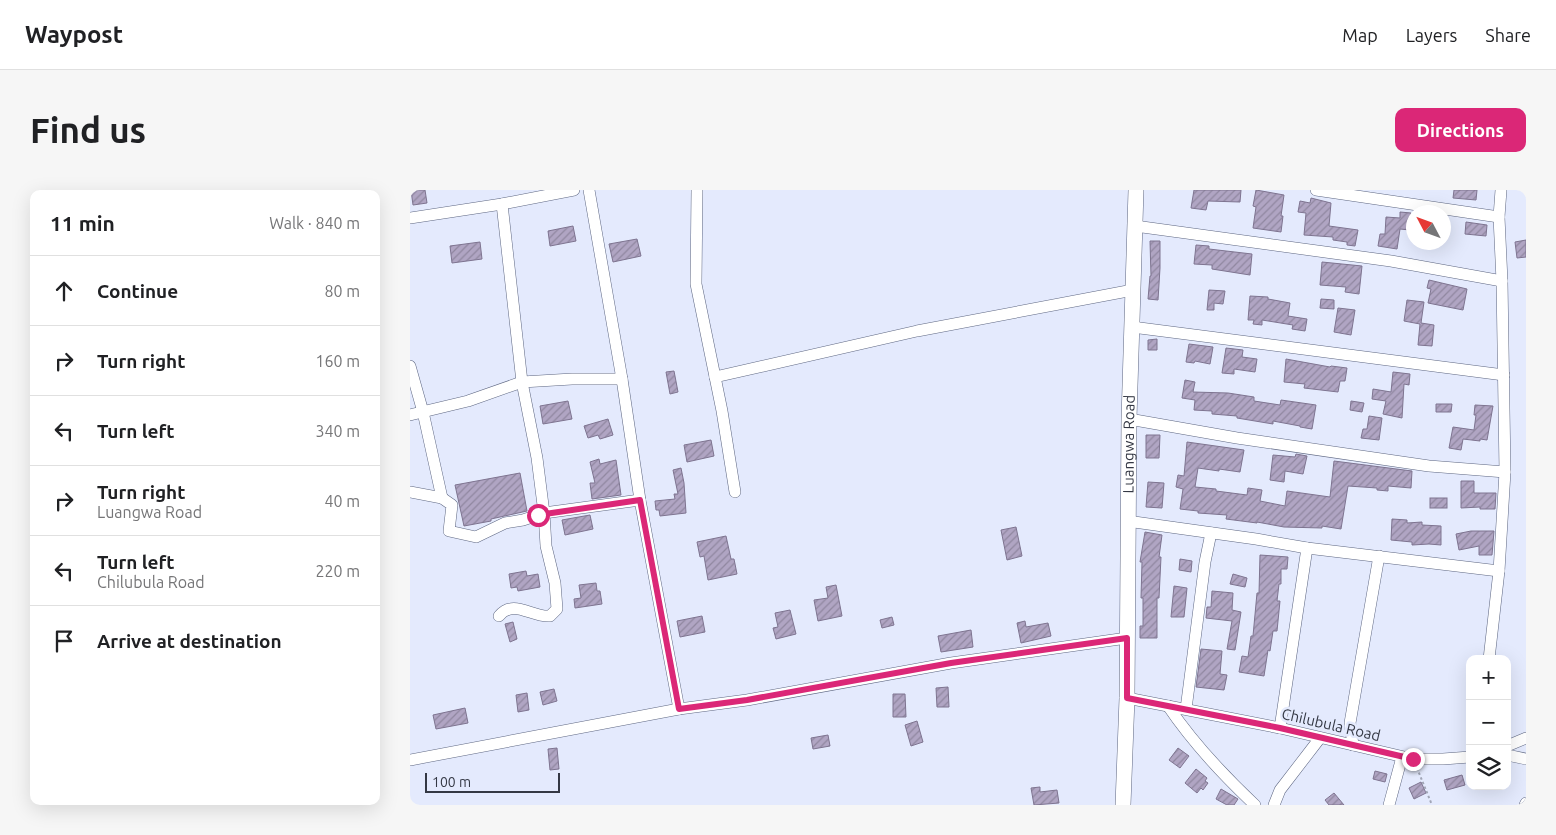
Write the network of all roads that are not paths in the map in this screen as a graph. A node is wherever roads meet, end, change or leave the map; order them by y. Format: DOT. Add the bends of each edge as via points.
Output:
graph roads {
  1 [pos="574,190"];
  2 [pos="589,190"];
  3 [pos="697,190"];
  4 [pos="1136,190"];
  5 [pos="1316,190"];
  6 [pos="1501,190"];
  7 [pos="502,204"];
  8 [pos="1499,217"];
  9 [pos="410,218"];
  10 [pos="1135,226"];
  11 [pos="1502,281"];
  12 [pos="1133,290"];
  13 [pos="1132,327"];
  14 [pos="410,366"];
  15 [pos="1504,375"];
  16 [pos="715,377"];
  17 [pos="622,379"];
  18 [pos="522,382"];
  19 [pos="423,412"];
  20 [pos="410,415"];
  21 [pos="1129,419"];
  22 [pos="1505,472"];
  23 [pos="410,492"];
  24 [pos="735,492"];
  25 [pos="442,498"];
  26 [pos="640,500"];
  27 [pos="544,513"];
  28 [pos="1127,521"];
  29 [pos="1211,533"];
  30 [pos="1307,548"];
  31 [pos="1379,556"];
  32 [pos="1499,571"];
  33 [pos="499,616"];
  34 [pos="1127,638"];
  35 [pos="1489,655"];
  36 [pos="1127,698"];
  37 [pos="1168,706"];
  38 [pos="679,709"];
  39 [pos="1186,709"];
  40 [pos="1280,728"];
  41 [pos="1320,738"];
  42 [pos="1526,738"];
  43 [pos="1353,745"];
  44 [pos="1509,745"];
  45 [pos="1511,756"];
  46 [pos="1466,757"];
  47 [pos="1407,758"];
  48 [pos="1526,759"];
  49 [pos="410,760"];
  50 [pos="1123,805"];
  51 [pos="1255,805"];
  52 [pos="1274,805"];
  53 [pos="1390,805"];
  1 -- 7 [label="street"];
  2 -- 17 [label="street"];
  3 -- 16 [label="street" via="696,284"];
  4 -- 10 [label="street, Luangwa Road"];
  5 -- 8 [label="street"];
  6 -- 8 [label="street"];
  7 -- 9 [label="street"];
  7 -- 18 [label="street"];
  8 -- 11 [label="street"];
  10 -- 11 [label="street" via="1391,261"];
  10 -- 12 [label="street, Luangwa Road"];
  11 -- 15 [label="street"];
  12 -- 13 [label="street, Luangwa Road"];
  12 -- 16 [label="street" via="917,332"];
  13 -- 15 [label="street"];
  13 -- 21 [label="street, Luangwa Road"];
  14 -- 19 [label="street"];
  15 -- 22 [label="street"];
  16 -- 24 [label="street"];
  17 -- 18 [label="street"];
  17 -- 26 [label="street"];
  18 -- 19 [label="street"];
  18 -- 27 [label="street"];
  19 -- 20 [label="street"];
  19 -- 25 [label="street"];
  21 -- 22 [label="street" via="1429,466"];
  21 -- 28 [label="street, Luangwa Road"];
  22 -- 32 [label="street"];
  23 -- 25 [label="street"];
  25 -- 27 [label="street" via="452,505 449,531 476,537 505,523"];
  26 -- 27 [label="street"];
  26 -- 38 [label="street"];
  27 -- 33 [label="street" via="557,610 546,616 514,608"];
  28 -- 29 [label="street"];
  28 -- 34 [label="street, Luangwa Road"];
  29 -- 30 [label="street"];
  29 -- 39 [label="street"];
  30 -- 31 [label="street"];
  30 -- 40 [label="street"];
  31 -- 32 [label="street"];
  31 -- 43 [label="street" via="1350,723"];
  32 -- 35 [label="street"];
  34 -- 36 [label="street, Luangwa Road"];
  34 -- 38 [label="street" via="951,663"];
  36 -- 37 [label="street, Chilubula Road"];
  36 -- 50 [label="street, Luangwa Road"];
  37 -- 39 [label="street, Chilubula Road"];
  37 -- 51 [label="street" via="1191,739"];
  38 -- 49 [label="street"];
  39 -- 40 [label="street, Chilubula Road"];
  40 -- 41 [label="street, Chilubula Road"];
  41 -- 43 [label="street, Chilubula Road"];
  41 -- 52 [label="street" via="1280,790"];
  42 -- 44 [label="street"];
  43 -- 47 [label="street, Chilubula Road"];
  45 -- 48 [label="street"];
  46 -- 47 [label="street, Chilubula Road"];
  47 -- 53 [label="street"];
}
